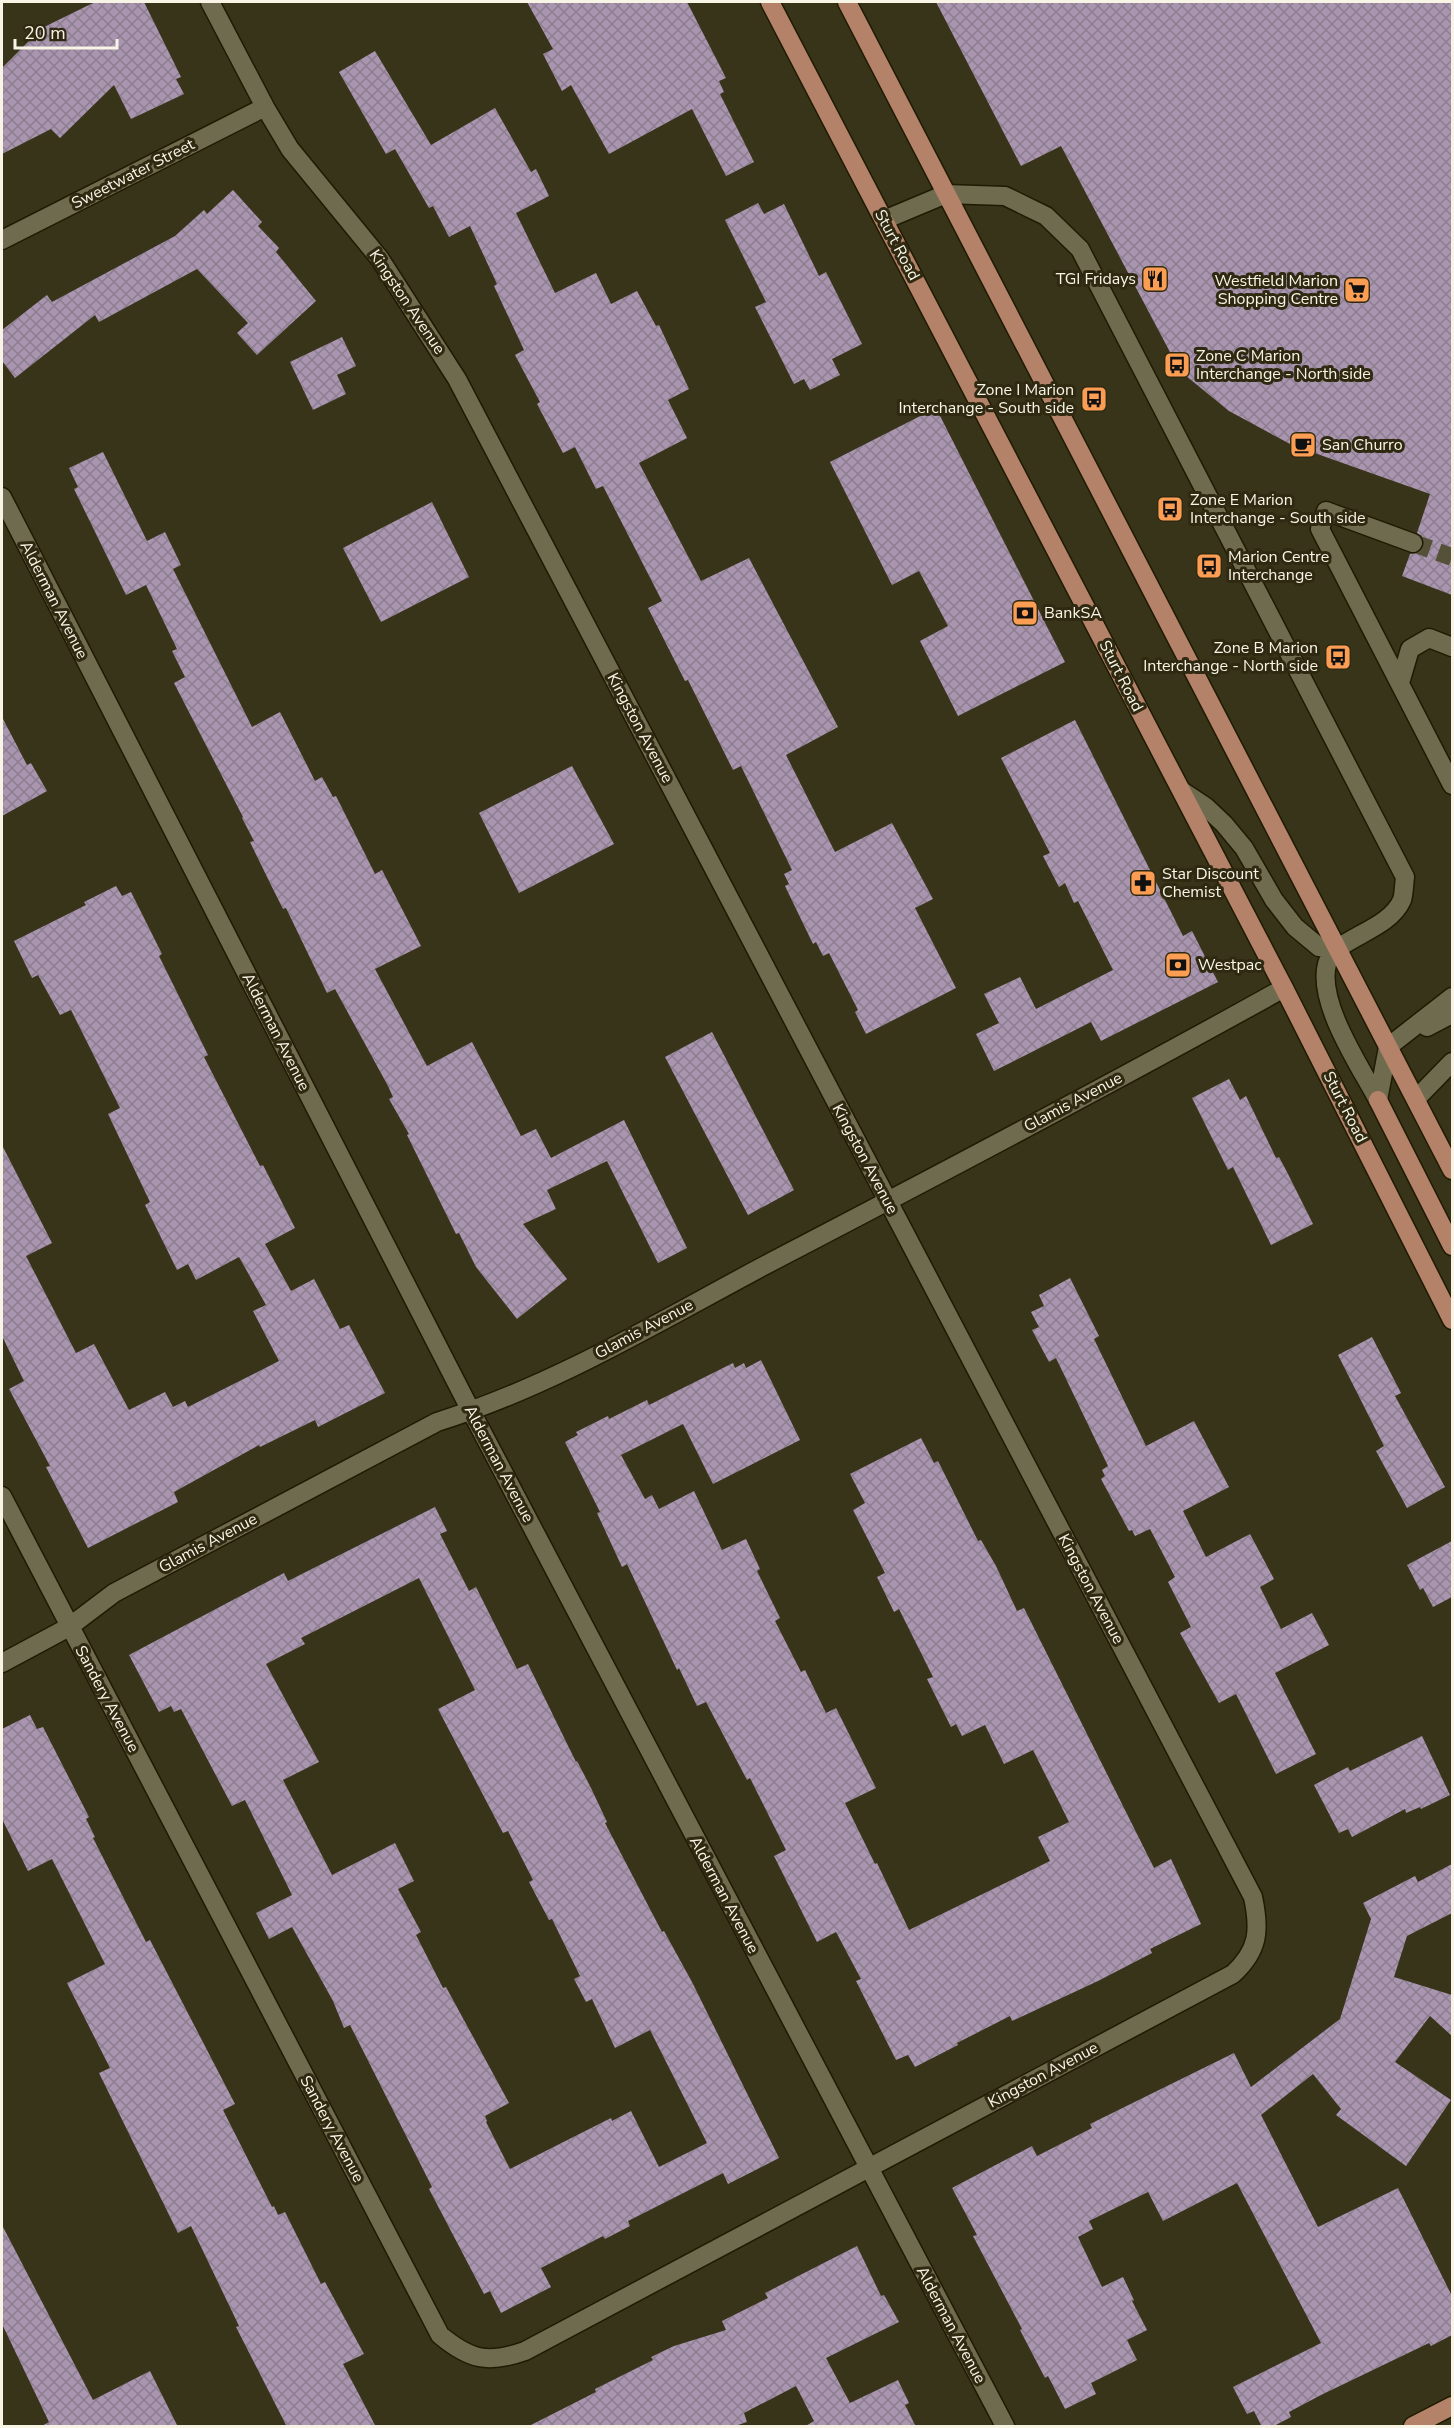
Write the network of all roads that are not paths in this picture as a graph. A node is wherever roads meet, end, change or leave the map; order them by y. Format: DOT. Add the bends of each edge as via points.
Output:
graph roads {
  1 [pos="210,2"];
  2 [pos="770,2"];
  3 [pos="847,2"];
  4 [pos="265,107"];
  5 [pos="946,194"];
  6 [pos="884,220"];
  7 [pos="2,240"];
  8 [pos="2,497"];
  9 [pos="1413,543"];
  10 [pos="1452,647"];
  11 [pos="1400,683"];
  12 [pos="1452,785"];
  13 [pos="1182,791"];
  14 [pos="1337,949"];
  15 [pos="1284,988"];
  16 [pos="1452,997"];
  17 [pos="1452,1014"];
  18 [pos="1388,1047"];
  19 [pos="1452,1062"];
  20 [pos="1416,1099"];
  21 [pos="1378,1100"];
  22 [pos="1452,1170"];
  23 [pos="888,1201"];
  24 [pos="1452,1246"];
  25 [pos="1452,1320"];
  26 [pos="471,1411"];
  27 [pos="2,1496"];
  28 [pos="69,1627"];
  29 [pos="2,1664"];
  30 [pos="868,2168"];
  31 [pos="1452,2406"];
  32 [pos="1005,2427"];
  33 [pos="1413,2427"];
  1 -- 4 [label="street, Kingston Avenue"];
  2 -- 6 [label="main road, Sturt Road"];
  3 -- 5 [label="main road"];
  4 -- 7 [label="street, Sweetwater Street"];
  4 -- 23 [label="street, Kingston Avenue" via="290,149 380,259 458,379"];
  5 -- 6 [label="street"];
  5 -- 14 [label="main road"];
  5 -- 14 [label="street" via="1005,196 1046,216 1080,249 1195,471 1405,877 1402,900 1387,921"];
  6 -- 13 [label="main road, Sturt Road"];
  8 -- 26 [label="street, Alderman Avenue"];
  9 -- 11 [label="street" via="1326,511 1320,529"];
  10 -- 11 [label="street" via="1429,638 1410,649"];
  11 -- 12 [label="street"];
  13 -- 14 [label="street" via="1206,807 1244,848 1295,927 1319,947"];
  13 -- 15 [label="main road, Sturt Road"];
  14 -- 18 [label="main road"];
  14 -- 21 [label="street" via="1327,962 1330,1004"];
  15 -- 23 [label="street, Glamis Avenue"];
  15 -- 25 [label="main road, Sturt Road"];
  16 -- 18 [label="street"];
  17 -- 18 [label="street"];
  18 -- 20 [label="main road"];
  18 -- 21 [label="street"];
  19 -- 20 [label="street"];
  20 -- 22 [label="main road"];
  21 -- 24 [label="main road"];
  23 -- 26 [label="street, Glamis Avenue" via="537,1385"];
  23 -- 30 [label="street, Kingston Avenue" via="1253,1897 1258,1922 1255,1945 1246,1962 1233,1974"];
  26 -- 28 [label="street, Glamis Avenue" via="437,1422 114,1593"];
  26 -- 30 [label="street, Alderman Avenue"];
  27 -- 28 [label="street, Sandery Avenue"];
  28 -- 29 [label="street, Glamis Avenue"];
  28 -- 30 [label="street, Sandery Avenue" via="440,2335 458,2350 478,2359 503,2359 525,2351"];
  30 -- 32 [label="street, Alderman Avenue"];
  31 -- 33 [label="main road"];
}
